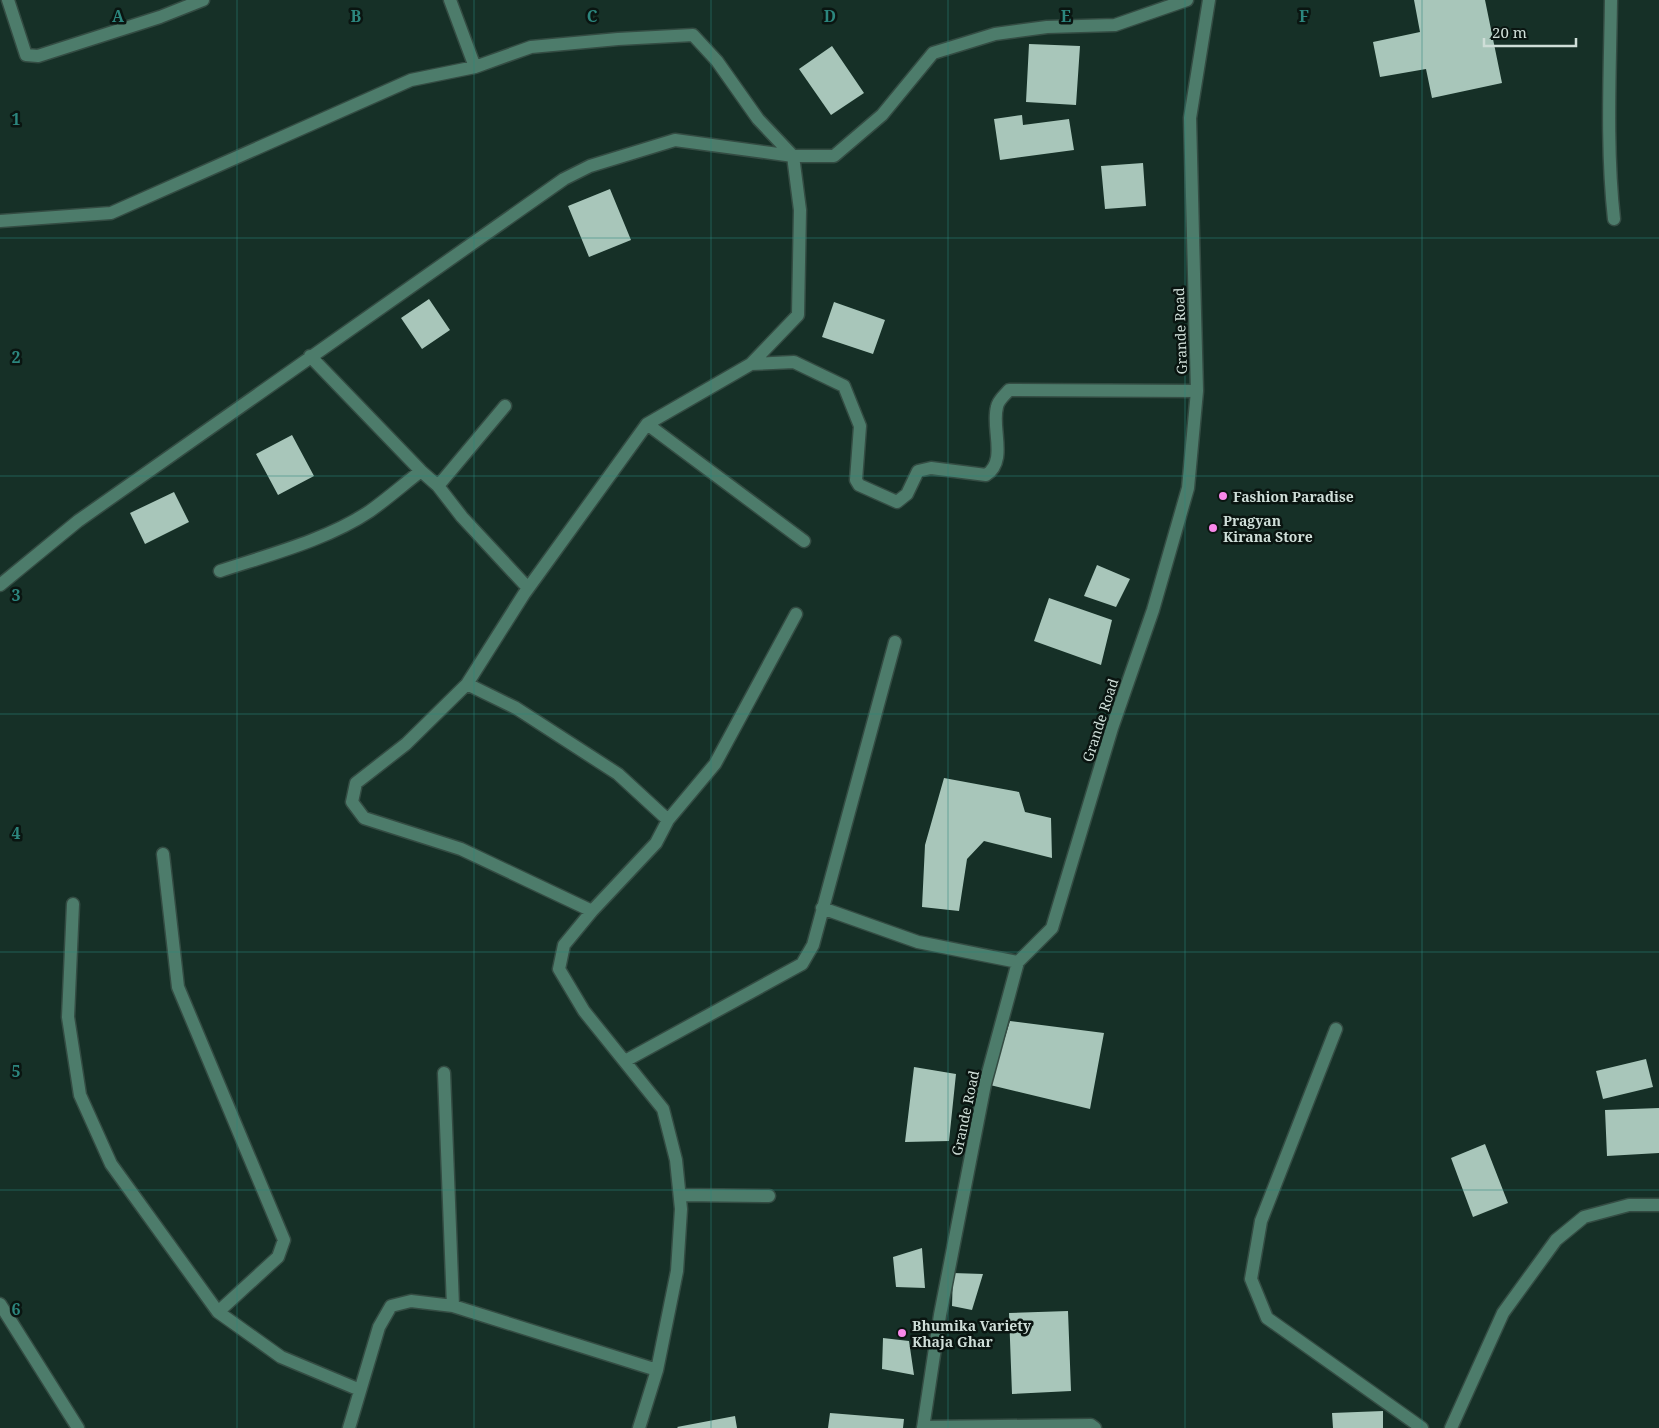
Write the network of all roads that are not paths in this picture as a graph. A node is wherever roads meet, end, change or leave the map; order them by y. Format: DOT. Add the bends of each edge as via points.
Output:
graph roads {
  1 [pos="8,0"];
  2 [pos="203,0"];
  3 [pos="450,0"];
  4 [pos="1187,0"];
  5 [pos="1209,0"];
  6 [pos="1611,0"];
  7 [pos="474,67"];
  8 [pos="793,156"];
  9 [pos="1614,219"];
  10 [pos="0,220"];
  11 [pos="310,356"];
  12 [pos="751,364"];
  13 [pos="1196,391"];
  14 [pos="505,406"];
  15 [pos="646,424"];
  16 [pos="421,470"];
  17 [pos="438,486"];
  18 [pos="804,541"];
  19 [pos="220,571"];
  20 [pos="0,585"];
  21 [pos="528,588"];
  22 [pos="796,614"];
  23 [pos="895,642"];
  24 [pos="467,684"];
  25 [pos="668,820"];
  26 [pos="163,854"];
  27 [pos="72,904"];
  28 [pos="822,908"];
  29 [pos="592,911"];
  30 [pos="1018,962"];
  31 [pos="1336,1029"];
  32 [pos="625,1061"];
  33 [pos="444,1073"];
  34 [pos="680,1196"];
  35 [pos="769,1196"];
  36 [pos="1659,1205"];
  37 [pos="0,1304"];
  38 [pos="453,1306"];
  39 [pos="218,1312"];
  40 [pos="657,1370"];
  41 [pos="360,1390"];
  42 [pos="78,1428"];
  43 [pos="349,1428"];
  44 [pos="639,1428"];
  45 [pos="923,1428"];
  46 [pos="1095,1428"];
  47 [pos="1422,1428"];
  48 [pos="1450,1428"];
  1 -- 2 [label="street" via="26,55 38,56"];
  3 -- 7 [label="street"];
  4 -- 8 [label="street" via="1115,24 1047,27 995,34 933,53 882,115 834,156"];
  5 -- 13 [label="street, Grande Road" via="1190,118"];
  6 -- 9 [label="street" via="1611,191"];
  7 -- 8 [label="street" via="531,46 693,35 717,61 758,119"];
  7 -- 10 [label="street" via="411,80 111,213"];
  8 -- 11 [label="street" via="675,140 590,166 564,178"];
  8 -- 12 [label="street" via="800,210 798,315"];
  11 -- 16 [label="street"];
  11 -- 20 [label="street" via="78,521"];
  12 -- 13 [label="street" via="794,362 844,386 860,426 856,480 859,485 897,502 906,494 918,471 930,468 986,475 994,470 997,461 997,406 1009,390"];
  12 -- 15 [label="street"];
  13 -- 30 [label="street, Grande Road" via="1188,488 1153,610 1112,728 1052,928"];
  14 -- 17 [label="street"];
  15 -- 18 [label="street"];
  15 -- 21 [label="street"];
  16 -- 17 [label="street"];
  16 -- 19 [label="street" via="369,512 340,528"];
  17 -- 21 [label="street" via="462,517"];
  21 -- 24 [label="street"];
  22 -- 25 [label="street" via="715,764"];
  23 -- 28 [label="street"];
  24 -- 25 [label="street" via="516,708 618,774"];
  24 -- 29 [label="street" via="406,744 356,783 352,802 364,818 461,849"];
  25 -- 29 [label="street" via="656,843"];
  26 -- 39 [label="street" via="178,987 284,1240 278,1257"];
  27 -- 39 [label="street" via="68,1017 80,1095 111,1164"];
  28 -- 30 [label="street" via="918,942"];
  28 -- 32 [label="street" via="813,945 802,964"];
  29 -- 32 [label="street" via="564,944 559,969 584,1011"];
  30 -- 45 [label="street, Grande Road" via="985,1084 940,1314"];
  31 -- 47 [label="street" via="1261,1221 1251,1279 1267,1318"];
  32 -- 34 [label="street" via="663,1109 676,1160"];
  33 -- 38 [label="street"];
  34 -- 35 [label="street"];
  34 -- 40 [label="street" via="677,1271"];
  36 -- 48 [label="street" via="1629,1205 1584,1217 1556,1240 1503,1313"];
  37 -- 42 [label="street"];
  38 -- 40 [label="street"];
  38 -- 41 [label="street" via="410,1301 390,1306 379,1327"];
  39 -- 41 [label="street" via="281,1357"];
  40 -- 44 [label="street"];
  41 -- 43 [label="street"];
  45 -- 46 [label="street" via="1091,1425"];
}
